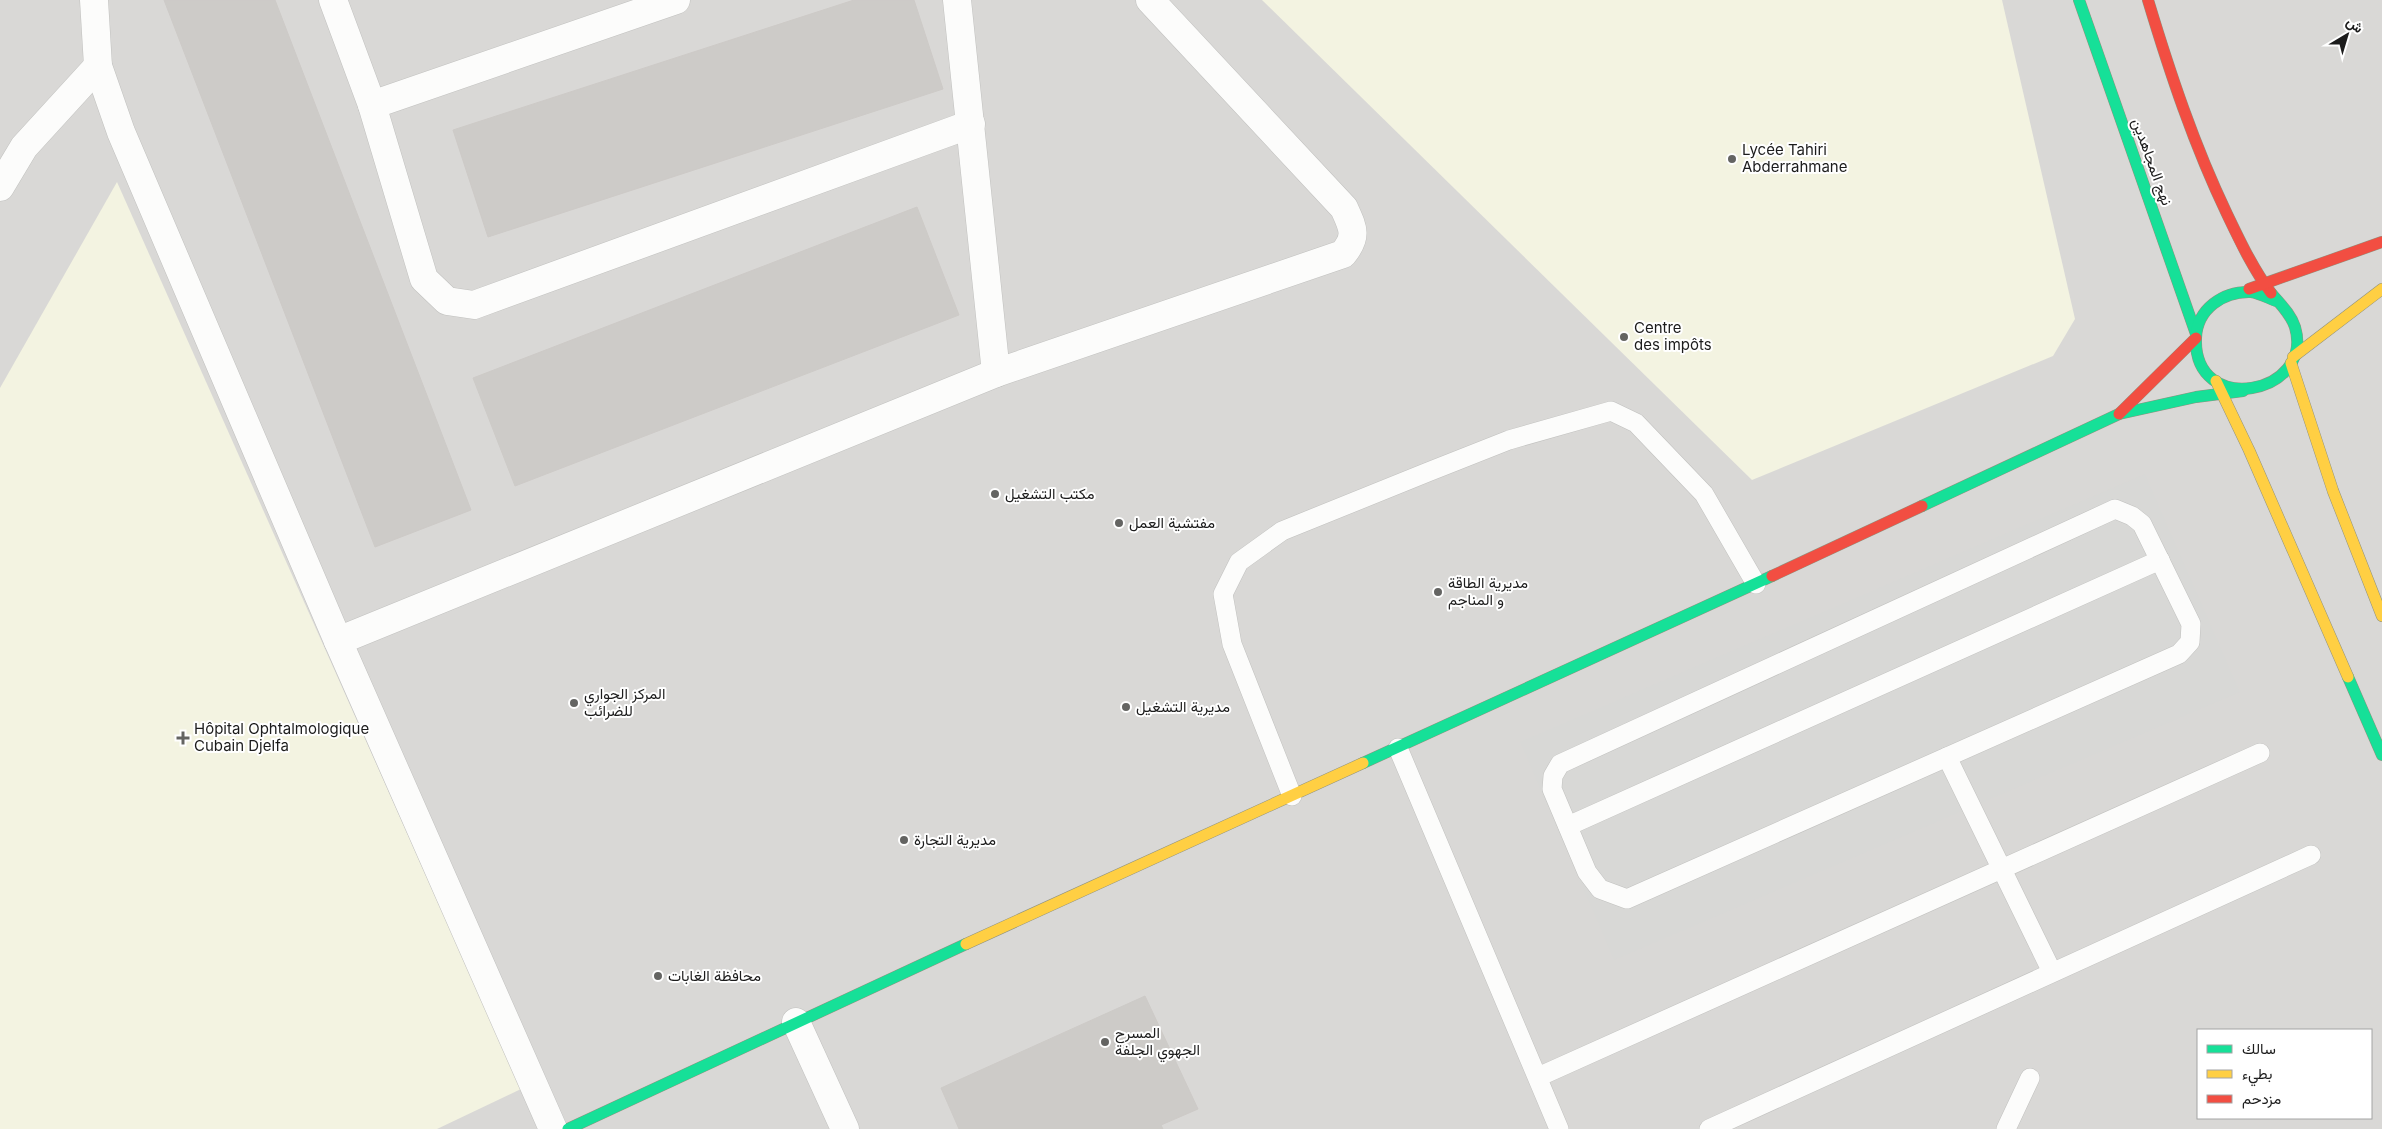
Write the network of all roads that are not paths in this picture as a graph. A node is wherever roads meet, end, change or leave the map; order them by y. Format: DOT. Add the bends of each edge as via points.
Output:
graph roads {
  1 [pos="94,0"];
  2 [pos="333,0"];
  3 [pos="676,0"];
  4 [pos="957,0"];
  5 [pos="1150,0"];
  6 [pos="2079,0"];
  7 [pos="2148,0"];
  8 [pos="98,66"];
  9 [pos="372,105"];
  10 [pos="971,124"];
  11 [pos="0,187"];
  12 [pos="2382,242"];
  13 [pos="2265,285"];
  14 [pos="2382,289"];
  15 [pos="2246,290"];
  16 [pos="2276,301"];
  17 [pos="2196,336"];
  18 [pos="2292,360"];
  19 [pos="996,374"];
  20 [pos="2216,381"];
  21 [pos="2243,390"];
  22 [pos="2221,393"];
  23 [pos="2119,414"];
  24 [pos="2160,560"];
  25 [pos="1756,584"];
  26 [pos="2382,616"];
  27 [pos="338,641"];
  28 [pos="1398,748"];
  29 [pos="2260,753"];
  30 [pos="2382,755"];
  31 [pos="1947,757"];
  32 [pos="1292,796"];
  33 [pos="1568,826"];
  34 [pos="2311,855"];
  35 [pos="2003,868"];
  36 [pos="2052,972"];
  37 [pos="796,1022"];
  38 [pos="1538,1077"];
  39 [pos="2030,1078"];
  40 [pos="553,1129"];
  41 [pos="568,1129"];
  42 [pos="845,1129"];
  43 [pos="1559,1129"];
  44 [pos="1708,1129"];
  45 [pos="2006,1129"];
  1 -- 8 [label="street"];
  2 -- 9 [label="street"];
  3 -- 9 [label="street"];
  4 -- 10 [label="street"];
  5 -- 19 [label="street" via="1344,208 1353,227 1352,243 1343,254"];
  6 -- 17 [label="street, نهج المجاهدين"];
  7 -- 13 [label="street" via="2200,155 2233,227"];
  8 -- 11 [label="street" via="24,146"];
  8 -- 27 [label="street" via="121,132"];
  9 -- 10 [label="street" via="424,279 447,301 474,305"];
  10 -- 19 [label="street"];
  12 -- 13 [label="street"];
  13 -- 15 [label="street"];
  13 -- 16 [label="street"];
  14 -- 18 [label="street"];
  15 -- 16 [label="street" via="2262,293"];
  15 -- 17 [label="street" via="2228,293 2213,302 2202,316"];
  16 -- 18 [label="street" via="2286,309 2294,326 2296,345"];
  17 -- 20 [label="street" via="2200,362"];
  17 -- 23 [label="street"];
  18 -- 21 [label="street" via="2271,384"];
  18 -- 26 [label="street" via="2311,430 2344,525"];
  19 -- 27 [label="street"];
  20 -- 21 [label="street" via="2228,388"];
  20 -- 22 [label="street"];
  21 -- 22 [label="street"];
  22 -- 23 [label="street"];
  22 -- 30 [label="street"];
  23 -- 25 [label="street"];
  24 -- 31 [label="lane" via="2191,624 2190,642 2179,654"];
  24 -- 33 [label="lane"];
  24 -- 33 [label="lane" via="2142,524 2115,509 1560,764 1553,776 1552,789"];
  25 -- 28 [label="street"];
  25 -- 32 [label="lane" via="1704,494 1636,424 1612,412 1508,440 1282,531 1240,562 1222,594 1232,644"];
  27 -- 40 [label="street"];
  28 -- 32 [label="street"];
  28 -- 38 [label="lane"];
  29 -- 35 [label="lane"];
  31 -- 33 [label="lane" via="1627,899 1600,890 1587,872"];
  31 -- 35 [label="lane"];
  32 -- 37 [label="street"];
  34 -- 36 [label="lane"];
  35 -- 36 [label="lane"];
  35 -- 38 [label="lane"];
  36 -- 44 [label="lane"];
  37 -- 41 [label="street"];
  37 -- 42 [label="street"];
  38 -- 43 [label="lane"];
  39 -- 45 [label="lane"];
}
